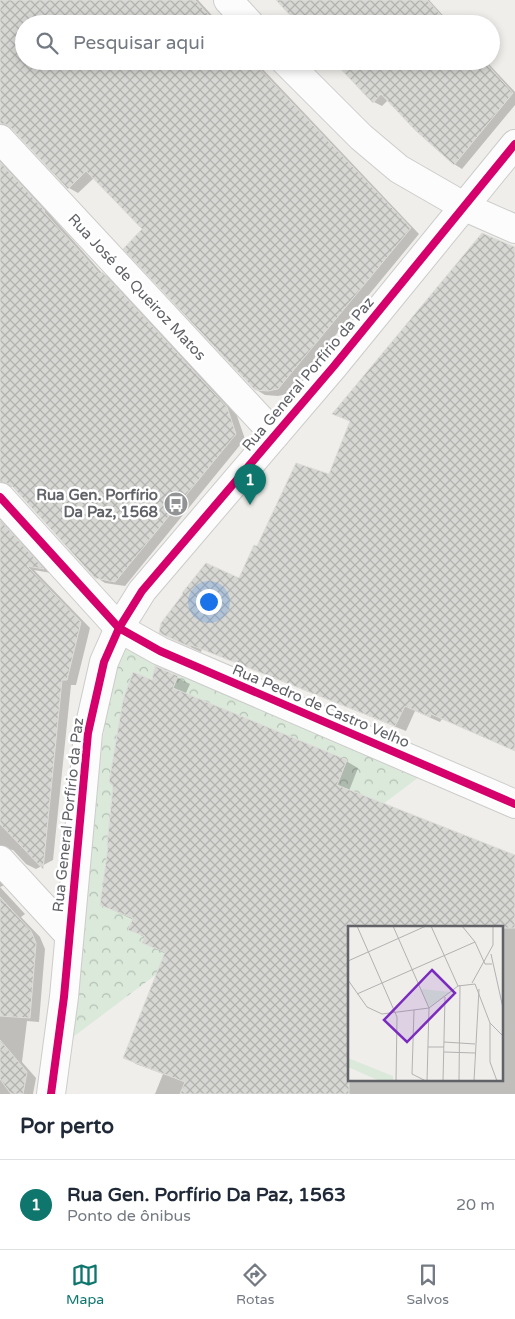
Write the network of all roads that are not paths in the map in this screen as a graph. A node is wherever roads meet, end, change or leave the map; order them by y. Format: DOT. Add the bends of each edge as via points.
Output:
graph roads {
  1 [pos="228,0"];
  2 [pos="242,15"];
  3 [pos="294,70"];
  4 [pos="0,139"];
  5 [pos="515,144"];
  6 [pos="465,207"];
  7 [pos="515,229"];
  8 [pos="275,435"];
  9 [pos="0,496"];
  10 [pos="119,628"];
  11 [pos="515,804"];
  12 [pos="0,860"];
  13 [pos="70,935"];
  14 [pos="52,1094"];
  1 -- 2 [label="street"];
  3 -- 6 [label="street" via="361,137 399,169"];
  4 -- 8 [label="street, Rua José de Queiroz Matos"];
  5 -- 6 [label="street, Rua General Porfírio da Paz"];
  6 -- 7 [label="street"];
  6 -- 8 [label="street, Rua General Porfírio da Paz"];
  8 -- 10 [label="street, Rua General Porfírio da Paz" via="142,591"];
  9 -- 10 [label="street, Rua Pedro de Castro Velho"];
  10 -- 11 [label="street, Rua Pedro de Castro Velho" via="160,650"];
  10 -- 13 [label="street, Rua General Porfírio da Paz" via="104,662 88,734"];
  12 -- 13 [label="street"];
  13 -- 14 [label="street, Rua General Porfírio da Paz"];
}
